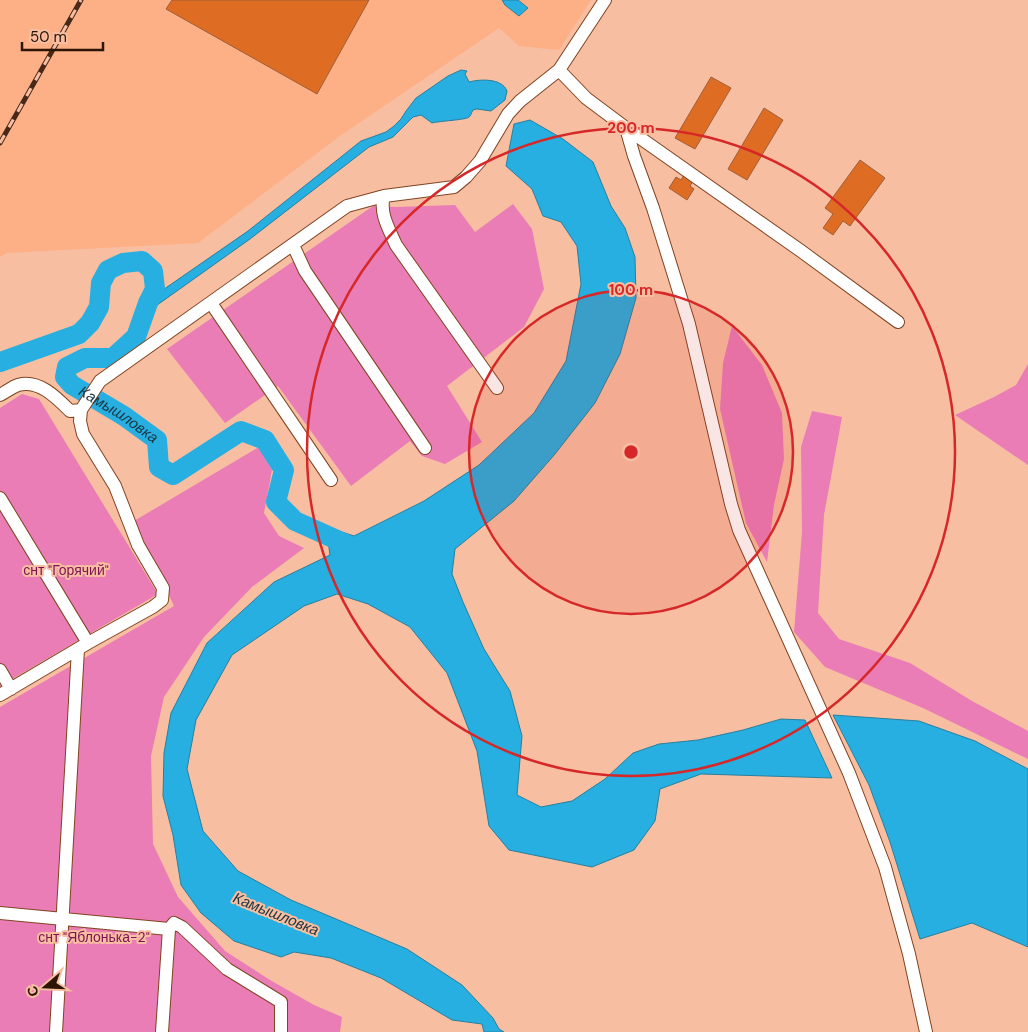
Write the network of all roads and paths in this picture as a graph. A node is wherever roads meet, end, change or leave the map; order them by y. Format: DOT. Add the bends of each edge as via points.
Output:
graph roads {
  1 [pos="606,0"];
  2 [pos="558,70"];
  3 [pos="626,128"];
  4 [pos="384,196"];
  5 [pos="293,245"];
  6 [pos="211,303"];
  7 [pos="898,322"];
  8 [pos="497,388"];
  9 [pos="0,395"];
  10 [pos="81,410"];
  11 [pos="425,448"];
  12 [pos="331,480"];
  13 [pos="0,498"];
  14 [pos="83,646"];
  15 [pos="0,670"];
  16 [pos="6,692"];
  17 [pos="0,913"];
  18 [pos="63,919"];
  19 [pos="169,929"];
  20 [pos="56,1032"];
  21 [pos="162,1032"];
  22 [pos="281,1032"];
  23 [pos="926,1032"];
  1 -- 2 [label="street"];
  2 -- 3 [label="street" via="586,98"];
  2 -- 4 [label="street" via="508,114 480,161 454,187"];
  3 -- 7 [label="street"];
  3 -- 23 [label="street" via="689,324 739,530 848,773 885,866"];
  4 -- 5 [label="street" via="347,206"];
  4 -- 8 [label="street" via="382,204 386,222 396,244"];
  5 -- 6 [label="street"];
  5 -- 11 [label="street" via="304,271"];
  6 -- 10 [label="street" via="100,382"];
  6 -- 12 [label="street"];
  9 -- 10 [label="street" via="19,385 39,386 70,412"];
  10 -- 14 [label="street" via="83,434 115,486 138,545 163,588 162,600 153,608"];
  13 -- 14 [label="street"];
  14 -- 16 [label="street"];
  14 -- 18 [label="street"];
  15 -- 16 [label="street"];
  17 -- 18 [label="street"];
  18 -- 19 [label="street"];
  18 -- 20 [label="street"];
  19 -- 21 [label="street"];
  19 -- 22 [label="street" via="174,923 182,927 227,970 281,1002"];
}
